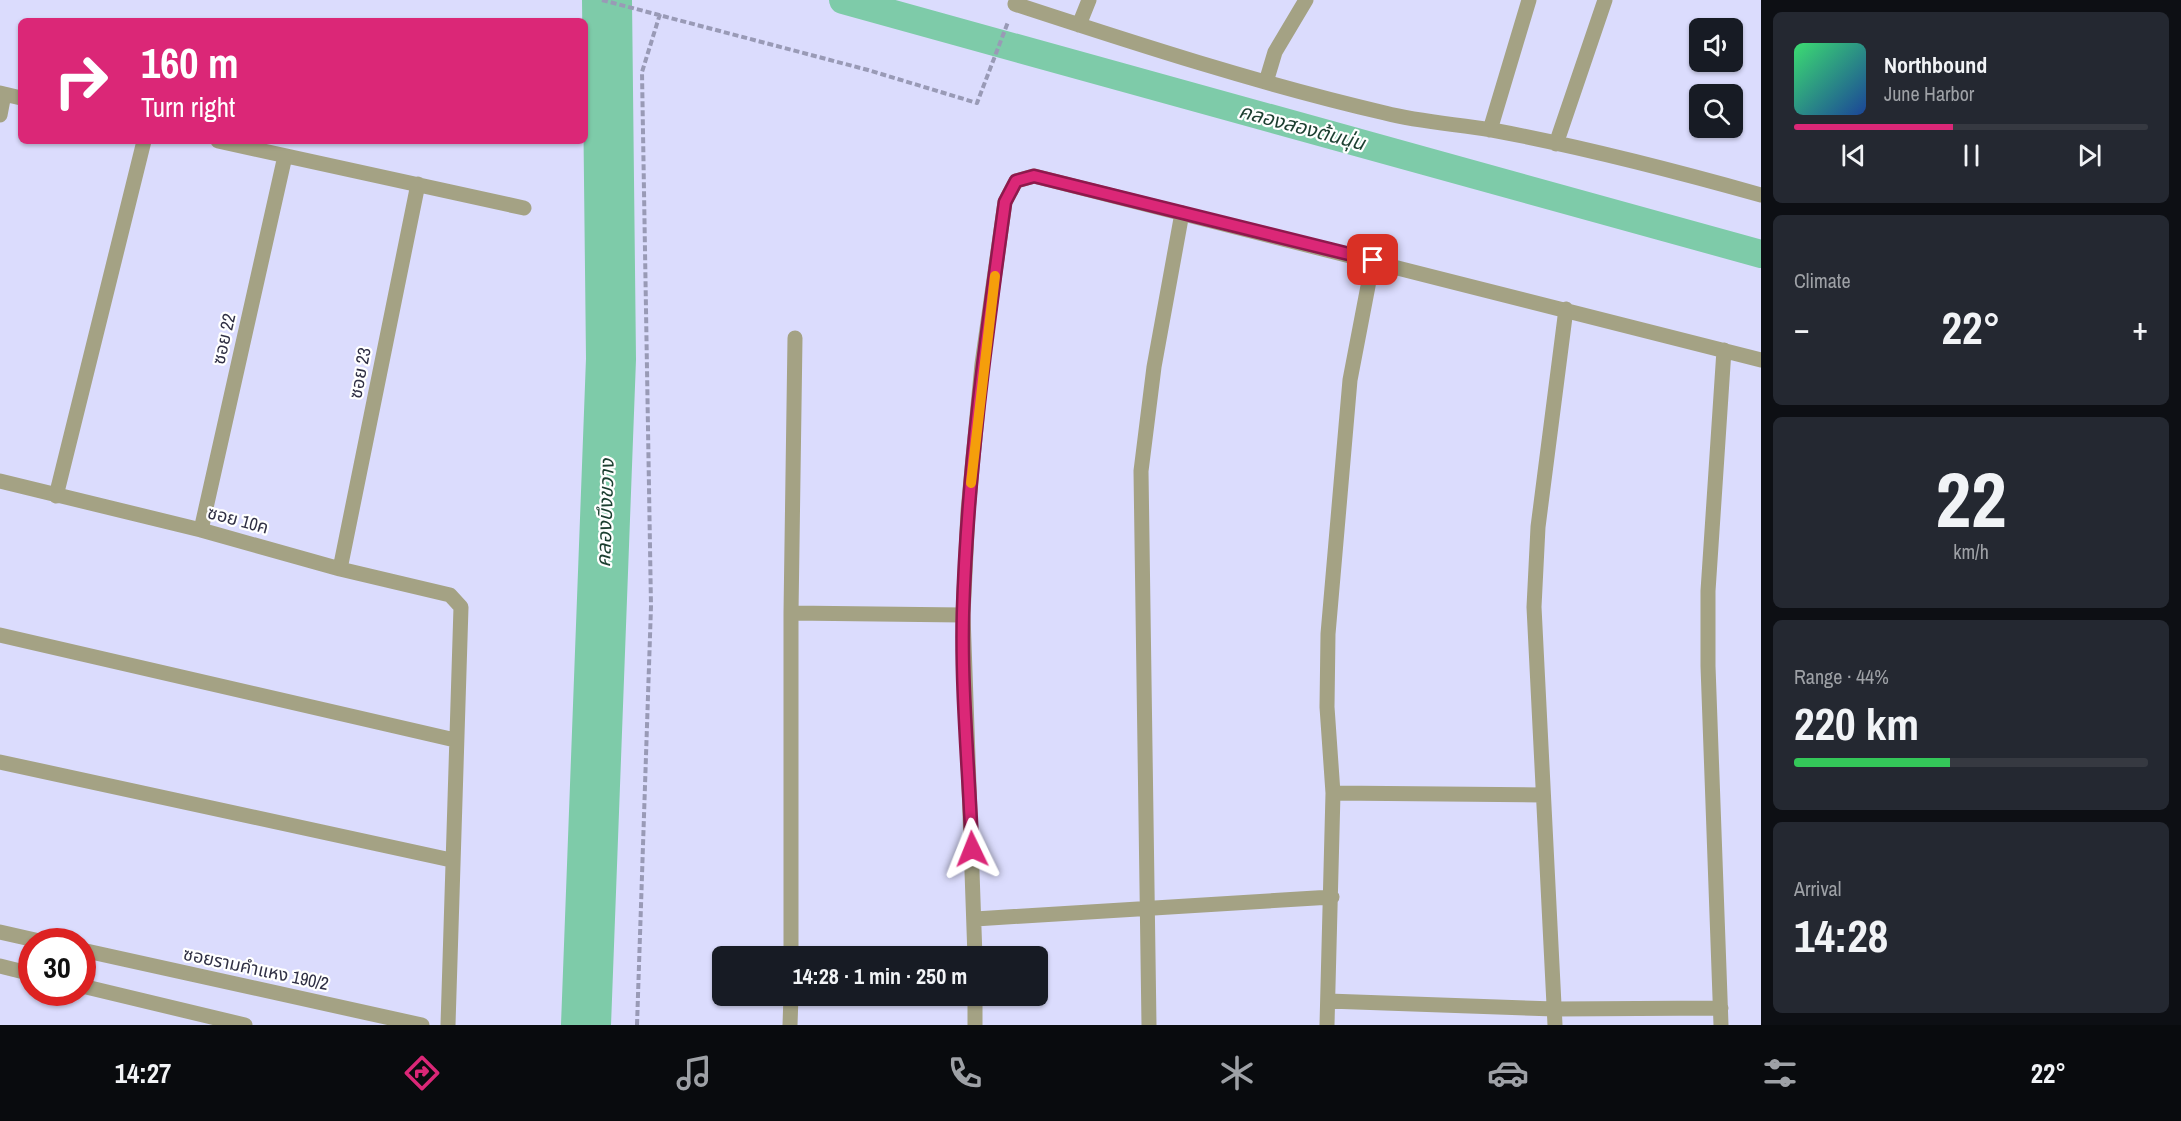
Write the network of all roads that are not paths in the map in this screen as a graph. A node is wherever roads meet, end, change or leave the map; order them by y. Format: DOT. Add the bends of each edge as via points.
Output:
graph roads {
  1 [pos="1089,0"];
  2 [pos="1306,0"];
  3 [pos="1529,0"];
  4 [pos="1605,0"];
  5 [pos="1015,4"];
  6 [pos="1079,25"];
  7 [pos="1266,82"];
  8 [pos="2,94"];
  9 [pos="18,97"];
  10 [pos="0,115"];
  11 [pos="1490,130"];
  12 [pos="143,144"];
  13 [pos="231,144"];
  14 [pos="1556,144"];
  15 [pos="285,156"];
  16 [pos="418,184"];
  17 [pos="1761,195"];
  18 [pos="524,207"];
  19 [pos="1182,213"];
  20 [pos="1373,260"];
  21 [pos="1566,309"];
  22 [pos="795,338"];
  23 [pos="1724,350"];
  24 [pos="1761,360"];
  25 [pos="0,481"];
  26 [pos="56,496"];
  27 [pos="201,530"];
  28 [pos="340,569"];
  29 [pos="791,613"];
  30 [pos="963,615"];
  31 [pos="0,635"];
  32 [pos="455,740"];
  33 [pos="0,762"];
  34 [pos="1333,793"];
  35 [pos="1542,795"];
  36 [pos="451,860"];
  37 [pos="1332,897"];
  38 [pos="1146,908"];
  39 [pos="975,919"];
  40 [pos="0,932"];
  41 [pos="18,936"];
  42 [pos="791,946"];
  43 [pos="975,946"];
  44 [pos="96,953"];
  45 [pos="0,966"];
  46 [pos="18,970"];
  47 [pos="96,989"];
  48 [pos="1328,1001"];
  49 [pos="790,1006"];
  50 [pos="975,1006"];
  51 [pos="1721,1008"];
  52 [pos="1556,1009"];
  53 [pos="245,1025"];
  54 [pos="422,1025"];
  55 [pos="448,1025"];
  56 [pos="790,1025"];
  57 [pos="975,1025"];
  58 [pos="1149,1025"];
  59 [pos="1327,1025"];
  60 [pos="1555,1025"];
  61 [pos="1720,1025"];
  1 -- 6 [label="street"];
  2 -- 7 [label="street" via="1275,52"];
  3 -- 11 [label="street"];
  4 -- 14 [label="street"];
  5 -- 6 [label="street"];
  6 -- 7 [label="street"];
  7 -- 11 [label="street" via="1388,114"];
  8 -- 9 [label="street"];
  8 -- 10 [label="street"];
  11 -- 14 [label="street"];
  12 -- 26 [label="street"];
  13 -- 15 [label="street"];
  14 -- 17 [label="street" via="1653,165"];
  15 -- 16 [label="street"];
  15 -- 27 [label="street, ซอย 22"];
  16 -- 18 [label="street"];
  16 -- 28 [label="street, ซอย 23"];
  19 -- 20 [label="street"];
  19 -- 30 [label="street" via="1034,176 1016,181 1005,202 982,364"];
  19 -- 38 [label="street" via="1154,367 1141,471"];
  20 -- 21 [label="street"];
  20 -- 34 [label="street" via="1350,380 1336,523 1327,706"];
  21 -- 23 [label="street"];
  21 -- 35 [label="street" via="1538,527 1534,607"];
  22 -- 29 [label="street"];
  23 -- 24 [label="street"];
  23 -- 51 [label="street" via="1708,591 1707,666"];
  25 -- 26 [label="street, ซอย 10ค"];
  26 -- 27 [label="street, ซอย 10ค"];
  27 -- 28 [label="street, ซอย 10ค"];
  28 -- 32 [label="street, ซอย 10ค" via="450,595 461,607"];
  29 -- 30 [label="street"];
  29 -- 42 [label="street"];
  30 -- 39 [label="street"];
  31 -- 32 [label="street"];
  32 -- 36 [label="street"];
  33 -- 36 [label="street"];
  34 -- 35 [label="street"];
  34 -- 37 [label="street"];
  35 -- 52 [label="street"];
  36 -- 55 [label="street"];
  37 -- 38 [label="street"];
  37 -- 48 [label="street"];
  38 -- 39 [label="street"];
  38 -- 58 [label="street"];
  39 -- 43 [label="street"];
  40 -- 41 [label="street"];
  44 -- 54 [label="street, ซอยรามคำแหง 190/2"];
  45 -- 46 [label="street"];
  47 -- 53 [label="street"];
  48 -- 52 [label="street"];
  48 -- 59 [label="street"];
  49 -- 56 [label="street"];
  50 -- 57 [label="street"];
  51 -- 52 [label="street"];
  51 -- 61 [label="street"];
  52 -- 60 [label="street"];
}
